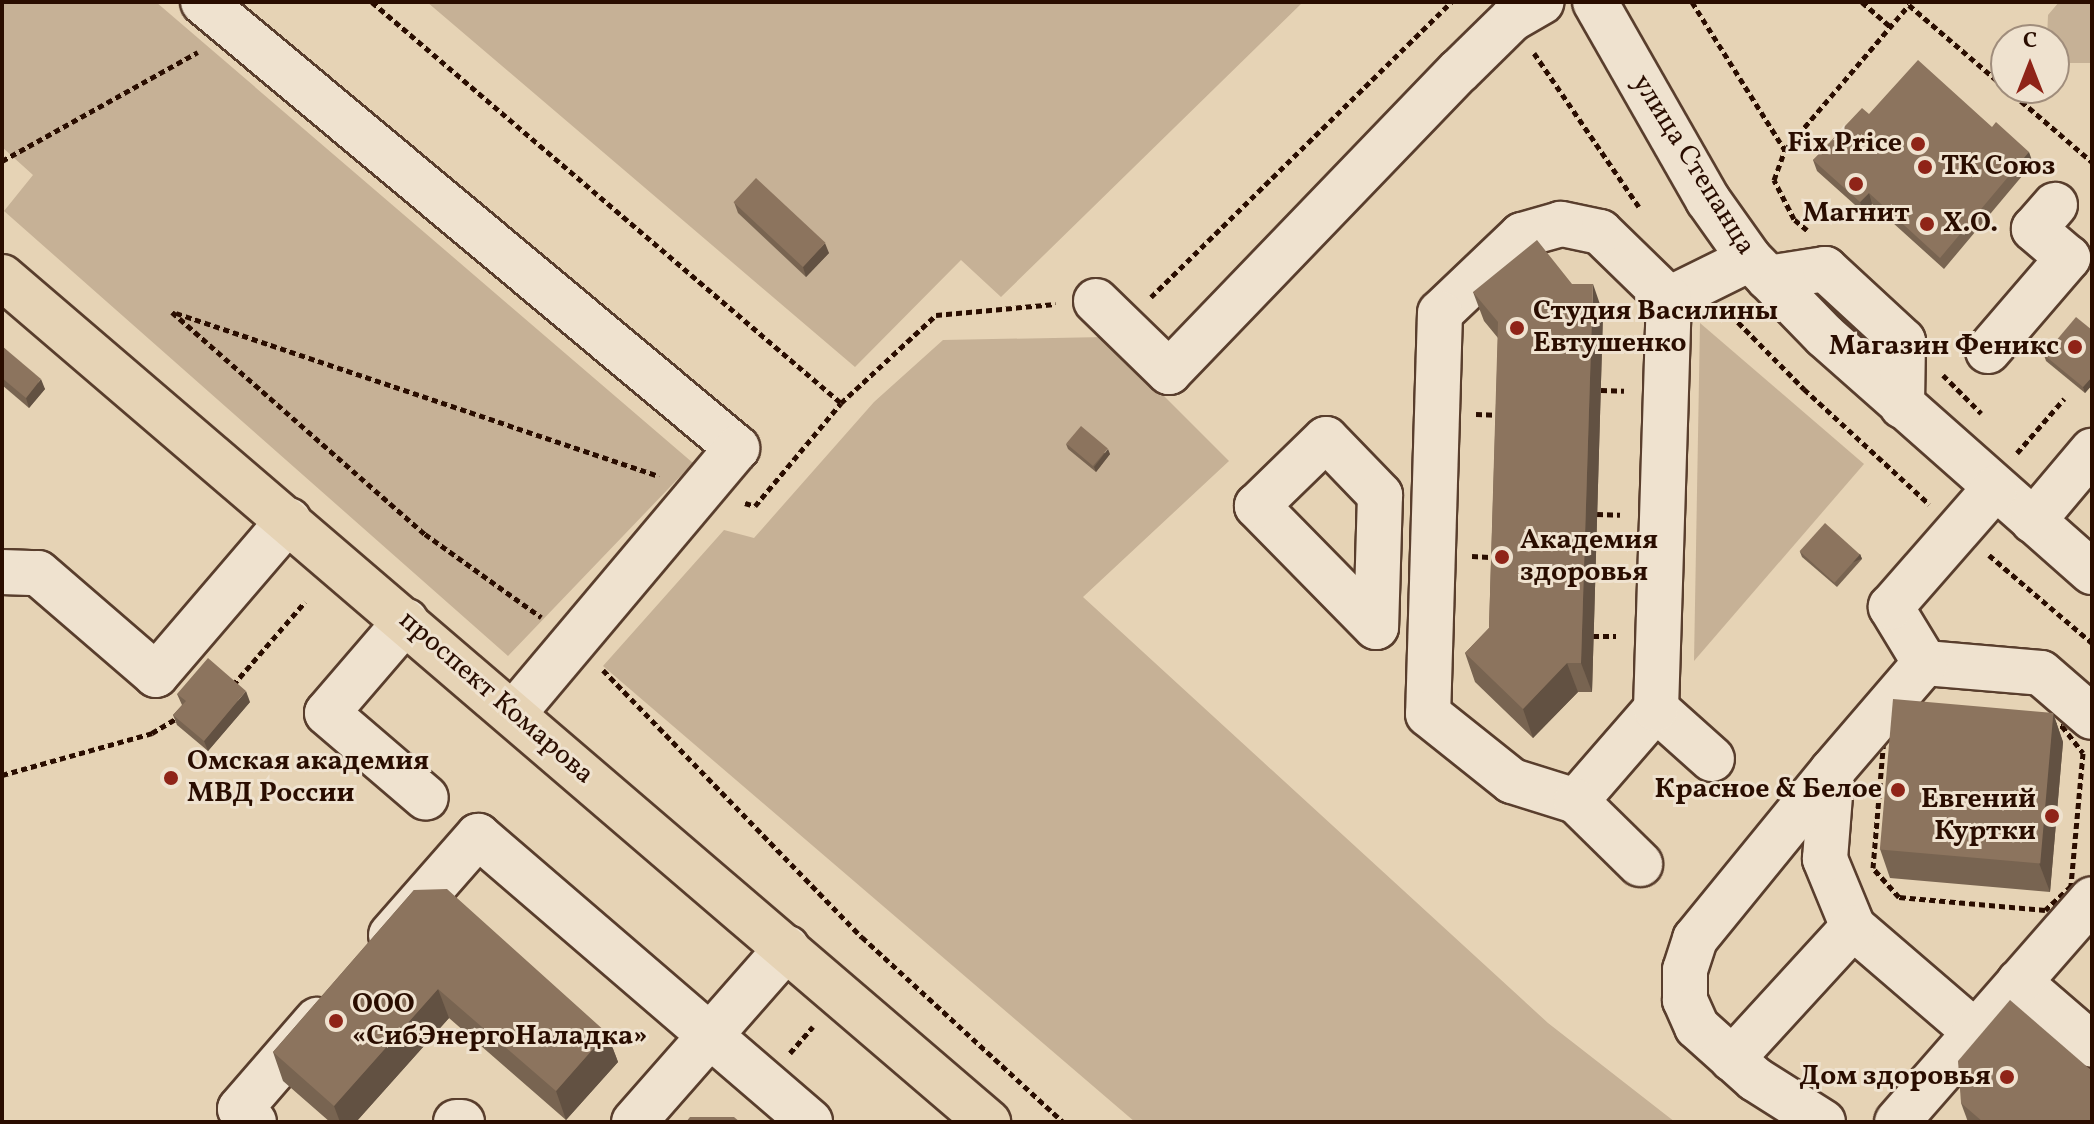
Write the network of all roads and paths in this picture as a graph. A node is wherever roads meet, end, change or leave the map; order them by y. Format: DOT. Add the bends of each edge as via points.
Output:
graph roads {
  1 [pos="203,2"];
  2 [pos="372,2"];
  3 [pos="1451,2"];
  4 [pos="1542,2"];
  5 [pos="1595,2"];
  6 [pos="1692,2"];
  7 [pos="1862,2"];
  8 [pos="1891,27"];
  9 [pos="237,31"];
  10 [pos="1990,74"];
  11 [pos="2025,104"];
  12 [pos="2,161"];
  13 [pos="2092,162"];
  14 [pos="2055,205"];
  15 [pos="2080,268"];
  16 [pos="1759,269"];
  17 [pos="2,277"];
  18 [pos="1669,299"];
  19 [pos="1108,313"];
  20 [pos="1903,341"];
  21 [pos="1988,351"];
  22 [pos="1601,390"];
  23 [pos="1630,391"];
  24 [pos="2064,399"];
  25 [pos="841,403"];
  26 [pos="1902,406"];
  27 [pos="1483,414"];
  28 [pos="1507,416"];
  29 [pos="1990,423"];
  30 [pos="2008,443"];
  31 [pos="2092,451"];
  32 [pos="1434,483"];
  33 [pos="1995,488"];
  34 [pos="701,491"];
  35 [pos="1380,495"];
  36 [pos="1597,514"];
  37 [pos="1626,516"];
  38 [pos="289,520"];
  39 [pos="2033,521"];
  40 [pos="1479,556"];
  41 [pos="1502,557"];
  42 [pos="2,572"];
  43 [pos="2092,572"];
  44 [pos="305,602"];
  45 [pos="406,621"];
  46 [pos="1593,636"];
  47 [pos="1623,636"];
  48 [pos="575,641"];
  49 [pos="1925,663"];
  50 [pos="232,686"];
  51 [pos="1656,709"];
  52 [pos="189,711"];
  53 [pos="514,713"];
  54 [pos="2092,717"];
  55 [pos="1984,719"];
  56 [pos="1983,734"];
  57 [pos="1712,759"];
  58 [pos="1832,771"];
  59 [pos="2,775"];
  60 [pos="426,798"];
  61 [pos="1576,801"];
  62 [pos="1640,864"];
  63 [pos="2092,899"];
  64 [pos="1853,927"];
  65 [pos="787,948"];
  66 [pos="2019,982"];
  67 [pos="1975,1032"];
  68 [pos="710,1035"];
  69 [pos="2092,1045"];
  70 [pos="1732,1059"];
  71 [pos="254,1122"];
  72 [pos="634,1122"];
  73 [pos="810,1122"];
  74 [pos="988,1122"];
  75 [pos="1063,1122"];
  76 [pos="1823,1122"];
  77 [pos="1897,1122"];
  1 -- 9 [label="street"];
  2 -- 25 [label="path"];
  3 -- 19 [label="path"];
  4 -- 19 [label="street" via="1512,19 1459,71 1169,372"];
  5 -- 16 [label="street, улица Степанца" via="1708,200"];
  6 -- 8 [label="path" via="1785,150"];
  7 -- 8 [label="path"];
  8 -- 10 [label="path" via="1909,5"];
  9 -- 12 [label="path"];
  9 -- 34 [label="street" via="737,448"];
  11 -- 13 [label="path"];
  14 -- 15 [label="street" via="2034,229"];
  15 -- 21 [label="street"];
  16 -- 18 [label="street"];
  16 -- 20 [label="street" via="1825,269"];
  16 -- 26 [label="street, улица Степанца"];
  17 -- 38 [label="main road, проспект Комарова"];
  18 -- 32 [label="street" via="1600,232 1561,224 1522,235 1440,313"];
  18 -- 51 [label="street"];
  19 -- 25 [label="path" via="936,315"];
  20 -- 26 [label="street"];
  20 -- 29 [label="path" via="1926,357"];
  22 -- 23 [label="path"];
  24 -- 30 [label="path" via="2017,453"];
  25 -- 34 [label="path" via="755,506"];
  26 -- 33 [label="street, улица Степанца"];
  27 -- 28 [label="path"];
  31 -- 39 [label="street"];
  32 -- 35 [label="street"];
  32 -- 61 [label="street" via="1428,714 1512,781"];
  33 -- 39 [label="street, улица Степанца"];
  33 -- 49 [label="street" via="1891,607"];
  34 -- 48 [label="street"];
  34 -- 48 [label="path" via="172,312 425,534"];
  36 -- 37 [label="path"];
  38 -- 42 [label="street" via="156,675 38,573"];
  38 -- 45 [label="main road, проспект Комарова"];
  39 -- 43 [label="street, улица Степанца"];
  40 -- 41 [label="path"];
  44 -- 50 [label="path"];
  45 -- 53 [label="main road, проспект Комарова"];
  45 -- 60 [label="street" via="327,713"];
  46 -- 47 [label="path"];
  48 -- 53 [label="street"];
  48 -- 75 [label="path" via="862,937"];
  49 -- 54 [label="street" via="2041,673"];
  49 -- 58 [label="street"];
  51 -- 57 [label="street"];
  51 -- 61 [label="street"];
  52 -- 59 [label="path" via="152,733"];
  53 -- 65 [label="main road, проспект Комарова"];
  55 -- 55 [label="path" via="1911,713 1884,738 1873,868 1899,897 2045,910 2071,886 2083,753 2062,726"];
  55 -- 56 [label="path"];
  58 -- 64 [label="street" via="1825,859"];
  58 -- 70 [label="street" via="1695,939 1685,970 1685,1000 1697,1027"];
  61 -- 62 [label="street"];
  63 -- 66 [label="street"];
  64 -- 67 [label="street"];
  64 -- 70 [label="street"];
  65 -- 68 [label="street"];
  65 -- 74 [label="main road, проспект Комарова"];
  66 -- 67 [label="street"];
  66 -- 69 [label="street"];
  67 -- 77 [label="street"];
  68 -- 71 [label="street" via="478,836 240,1109"];
  68 -- 72 [label="street"];
  68 -- 73 [label="street"];
  70 -- 76 [label="street"];
}
